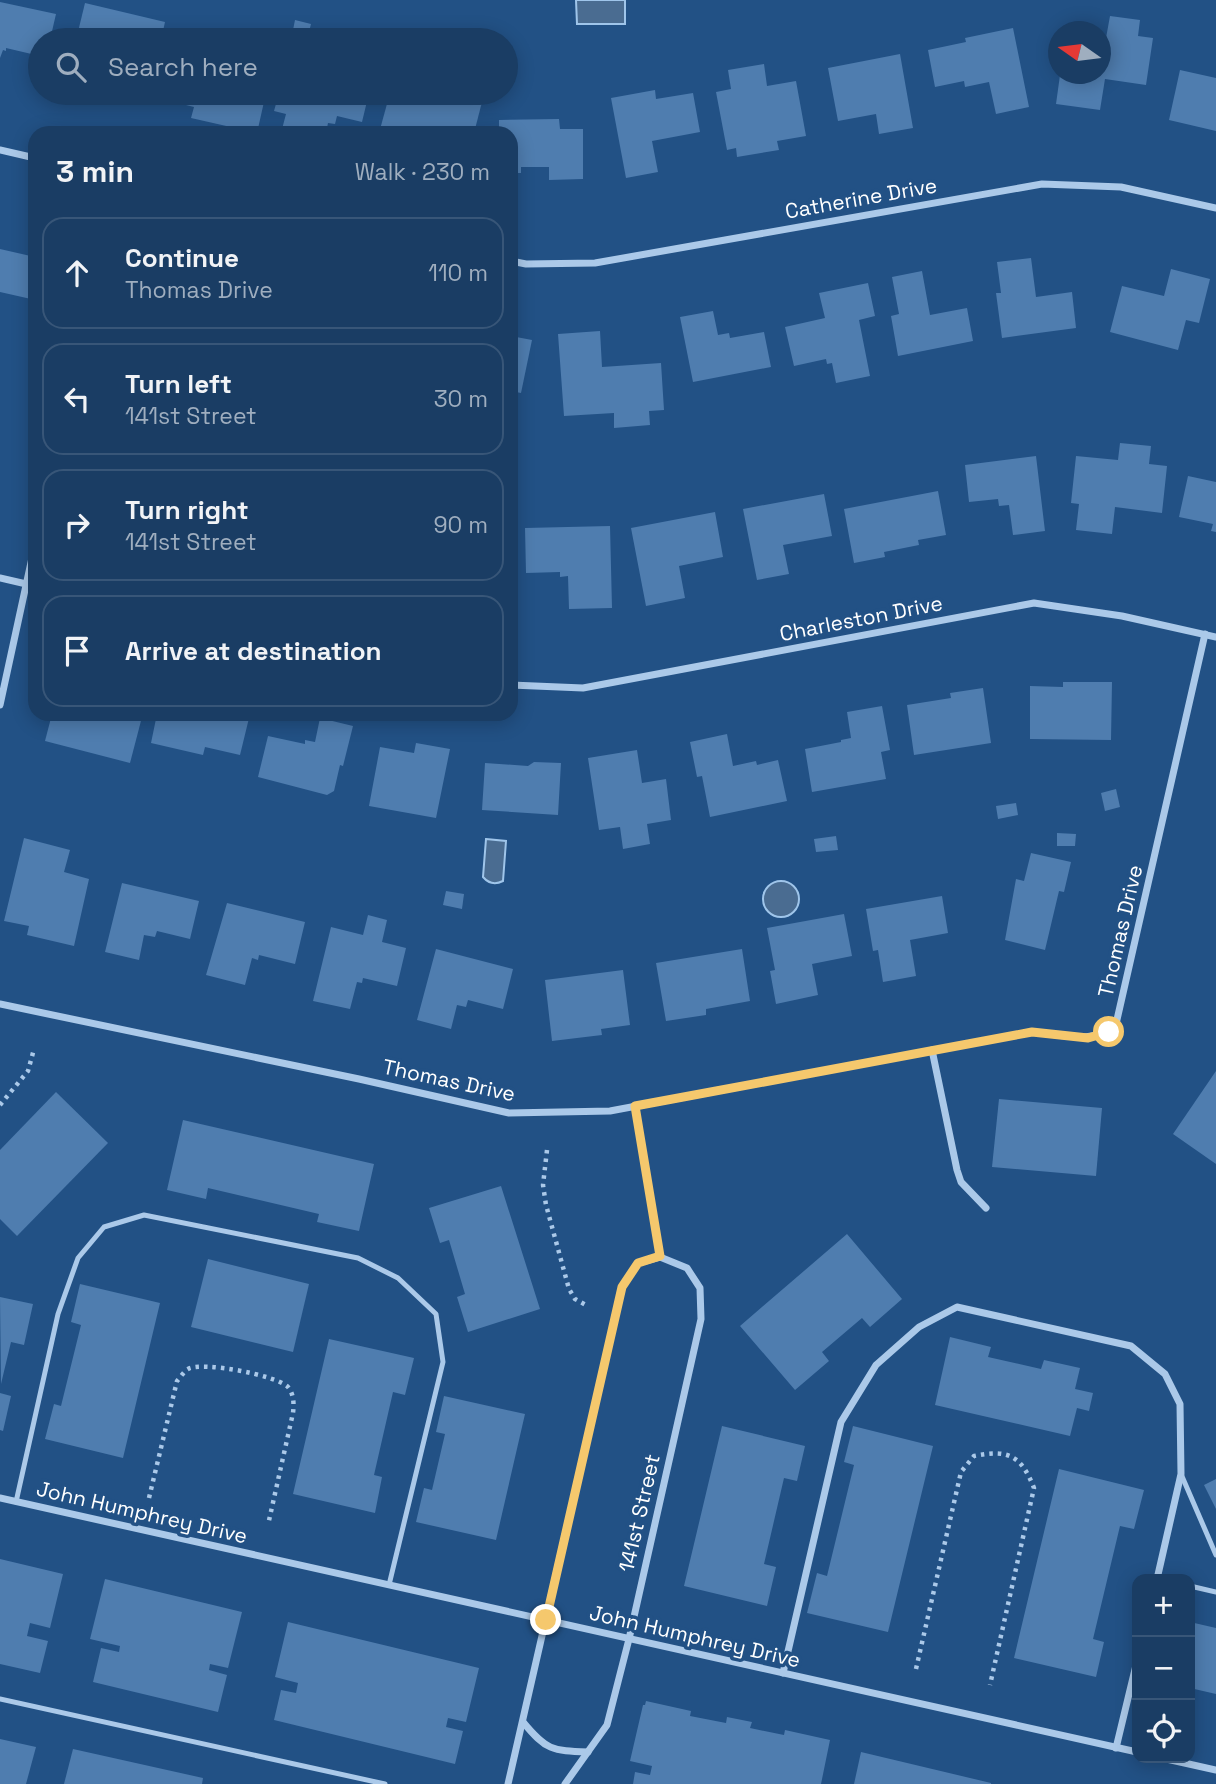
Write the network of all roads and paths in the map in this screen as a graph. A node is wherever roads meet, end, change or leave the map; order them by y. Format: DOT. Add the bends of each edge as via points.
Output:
graph roads {
  1 [pos="0,150"];
  2 [pos="28,156"];
  3 [pos="1216,208"];
  4 [pos="518,262"];
  5 [pos="28,575"];
  6 [pos="0,578"];
  7 [pos="26,584"];
  8 [pos="1205,634"];
  9 [pos="1216,637"];
  10 [pos="518,685"];
  11 [pos="0,705"];
  12 [pos="0,1004"];
  13 [pos="34,1049"];
  14 [pos="932,1051"];
  15 [pos="0,1105"];
  16 [pos="635,1106"];
  17 [pos="547,1150"];
  18 [pos="986,1208"];
  19 [pos="660,1256"];
  20 [pos="586,1305"];
  21 [pos="1181,1474"];
  22 [pos="0,1498"];
  23 [pos="149,1498"];
  24 [pos="16,1502"];
  25 [pos="268,1525"];
  26 [pos="1216,1555"];
  27 [pos="1160,1574"];
  28 [pos="389,1585"];
  29 [pos="1195,1587"];
  30 [pos="1216,1592"];
  31 [pos="546,1620"];
  32 [pos="629,1639"];
  33 [pos="916,1669"];
  34 [pos="783,1673"];
  35 [pos="1132,1682"];
  36 [pos="990,1685"];
  37 [pos="0,1699"];
  38 [pos="523,1722"];
  39 [pos="1116,1748"];
  40 [pos="1132,1751"];
  41 [pos="588,1752"];
  42 [pos="1184,1763"];
  43 [pos="1216,1770"];
  44 [pos="385,1784"];
  45 [pos="508,1784"];
  46 [pos="565,1784"];
  1 -- 2 [label="street"];
  3 -- 4 [label="street, Catherine Drive" via="1121,187 1042,184 595,264"];
  5 -- 7 [label="street"];
  6 -- 7 [label="street"];
  7 -- 11 [label="street"];
  8 -- 9 [label="street, Charleston Drive"];
  8 -- 10 [label="street, Charleston Drive" via="1034,603 583,688"];
  8 -- 14 [label="street, Thomas Drive" via="1116,1024 1109,1032 1088,1038 1032,1032"];
  12 -- 16 [label="street, Thomas Drive" via="509,1113 610,1111"];
  13 -- 15 [label="path" via="28,1071"];
  14 -- 16 [label="street, Thomas Drive"];
  14 -- 18 [label="street" via="961,1182"];
  16 -- 19 [label="street"];
  17 -- 20 [label="path" via="546,1205 569,1289"];
  19 -- 31 [label="street" via="638,1263 622,1287"];
  19 -- 32 [label="street, 141st Street" via="687,1268 700,1289 701,1319"];
  21 -- 26 [label="lane"];
  21 -- 27 [label="street"];
  21 -- 34 [label="street" via="1180,1404 1165,1374 1131,1346 957,1307 919,1327 876,1365 841,1422"];
  22 -- 24 [label="street, John Humphrey Drive"];
  23 -- 25 [label="path" via="177,1381 189,1369 207,1365 260,1376 288,1388 294,1400"];
  24 -- 28 [label="street, John Humphrey Drive"];
  24 -- 28 [label="lane" via="58,1314 78,1258 104,1227 144,1215 358,1258 398,1278 436,1314 443,1363"];
  28 -- 31 [label="street, John Humphrey Drive"];
  29 -- 30 [label="lane"];
  31 -- 32 [label="street, John Humphrey Drive"];
  31 -- 38 [label="street"];
  32 -- 34 [label="street, John Humphrey Drive"];
  32 -- 41 [label="street, 141st Street" via="607,1725"];
  33 -- 36 [label="path" via="961,1472 974,1456 996,1452 1014,1457 1027,1470 1034,1488"];
  34 -- 39 [label="street, John Humphrey Drive"];
  35 -- 39 [label="street"];
  37 -- 44 [label="lane"];
  38 -- 41 [label="street" via="540,1744"];
  38 -- 45 [label="street"];
  39 -- 40 [label="street, John Humphrey Drive"];
  41 -- 46 [label="street, 141st Street"];
  42 -- 43 [label="street"];
}
